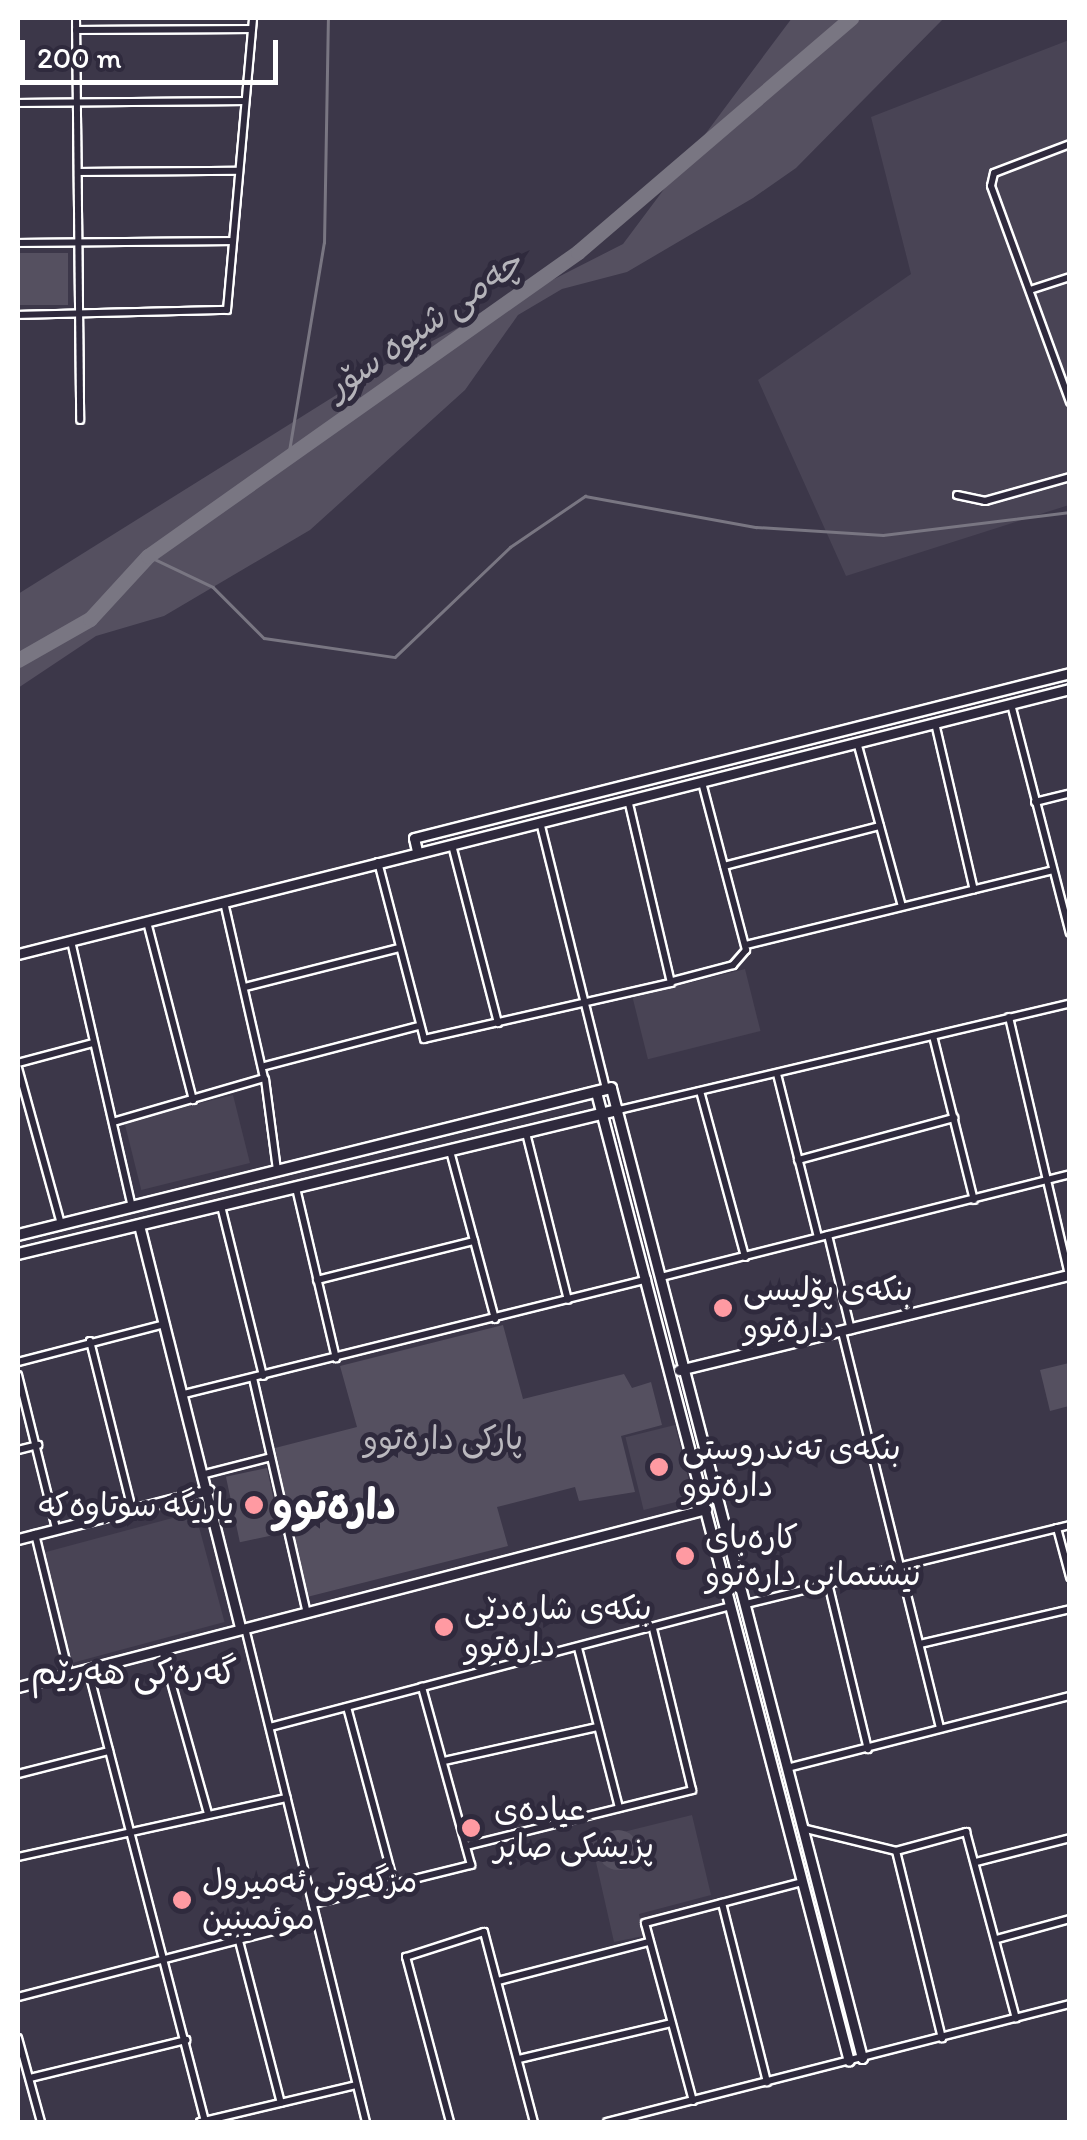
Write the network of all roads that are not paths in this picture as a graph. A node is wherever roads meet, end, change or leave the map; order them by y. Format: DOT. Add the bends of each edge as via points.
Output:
graph roads {
  1 [pos="76,18"];
  2 [pos="253,18"];
  3 [pos="252,29"];
  4 [pos="76,30"];
  5 [pos="245,101"];
  6 [pos="18,102"];
  7 [pos="78,102"];
  8 [pos="1070,144"];
  9 [pos="239,171"];
  10 [pos="79,172"];
  11 [pos="233,241"];
  12 [pos="18,243"];
  13 [pos="78,243"];
  14 [pos="1070,277"];
  15 [pos="1030,290"];
  16 [pos="80,314"];
  17 [pos="18,315"];
  18 [pos="1067,384"];
  19 [pos="1070,402"];
  20 [pos="80,420"];
  21 [pos="1070,477"];
  22 [pos="957,495"];
  23 [pos="1070,673"];
  24 [pos="1070,689"];
  25 [pos="1010,704"];
  26 [pos="898,716"];
  27 [pos="935,723"];
  28 [pos="901,731"];
  29 [pos="857,742"];
  30 [pos="702,781"];
  31 [pos="1070,793"];
  32 [pos="627,799"];
  33 [pos="1035,802"];
  34 [pos="539,821"];
  35 [pos="880,826"];
  36 [pos="451,843"];
  37 [pos="417,851"];
  38 [pos="378,862"];
  39 [pos="724,866"];
  40 [pos="1054,870"];
  41 [pos="974,890"];
  42 [pos="224,901"];
  43 [pos="902,906"];
  44 [pos="147,921"];
  45 [pos="1070,934"];
  46 [pos="71,941"];
  47 [pos="746,945"];
  48 [pos="399,948"];
  49 [pos="18,954"];
  50 [pos="674,981"];
  51 [pos="245,988"];
  52 [pos="588,1002"];
  53 [pos="1070,1003"];
  54 [pos="1009,1017"];
  55 [pos="498,1023"];
  56 [pos="419,1026"];
  57 [pos="933,1036"];
  58 [pos="93,1043"];
  59 [pos="18,1066"];
  60 [pos="265,1066"];
  61 [pos="776,1074"];
  62 [pos="264,1078"];
  63 [pos="605,1089"];
  64 [pos="700,1091"];
  65 [pos="193,1100"];
  66 [pos="618,1110"];
  67 [pos="602,1114"];
  68 [pos="954,1118"];
  69 [pos="113,1122"];
  70 [pos="526,1132"];
  71 [pos="450,1151"];
  72 [pos="798,1160"];
  73 [pos="291,1167"];
  74 [pos="277,1171"];
  75 [pos="1070,1174"];
  76 [pos="1049,1180"];
  77 [pos="296,1187"];
  78 [pos="974,1200"];
  79 [pos="221,1205"];
  80 [pos="132,1208"];
  81 [pos="61,1224"];
  82 [pos="140,1225"];
  83 [pos="18,1235"];
  84 [pos="828,1235"];
  85 [pos="818,1238"];
  86 [pos="474,1241"];
  87 [pos="18,1254"];
  88 [pos="745,1257"];
  89 [pos="1069,1275"];
  90 [pos="661,1277"];
  91 [pos="647,1279"];
  92 [pos="316,1280"];
  93 [pos="568,1300"];
  94 [pos="669,1313"];
  95 [pos="657,1316"];
  96 [pos="495,1319"];
  97 [pos="166,1324"];
  98 [pos="847,1331"];
  99 [pos="90,1342"];
  100 [pos="336,1358"];
  101 [pos="18,1362"];
  102 [pos="684,1369"];
  103 [pos="670,1372"];
  104 [pos="18,1375"];
  105 [pos="263,1376"];
  106 [pos="254,1378"];
  107 [pos="184,1394"];
  108 [pos="38,1445"];
  109 [pos="18,1450"];
  110 [pos="272,1457"];
  111 [pos="205,1474"];
  112 [pos="209,1490"];
  113 [pos="720,1505"];
  114 [pos="132,1509"];
  115 [pos="706,1509"];
  116 [pos="1070,1525"];
  117 [pos="1057,1528"];
  118 [pos="56,1529"];
  119 [pos="34,1534"];
  120 [pos="18,1539"];
  121 [pos="902,1568"];
  122 [pos="1070,1577"];
  123 [pos="828,1583"];
  124 [pos="746,1604"];
  125 [pos="731,1606"];
  126 [pos="1070,1609"];
  127 [pos="307,1613"];
  128 [pos="243,1627"];
  129 [pos="653,1629"];
  130 [pos="920,1644"];
  131 [pos="578,1648"];
  132 [pos="162,1650"];
  133 [pos="88,1668"];
  134 [pos="69,1674"];
  135 [pos="18,1687"];
  136 [pos="422,1688"];
  137 [pos="1070,1696"];
  138 [pos="347,1707"];
  139 [pos="270,1728"];
  140 [pos="597,1728"];
  141 [pos="940,1728"];
  142 [pos="868,1749"];
  143 [pos="109,1751"];
  144 [pos="444,1761"];
  145 [pos="787,1768"];
  146 [pos="18,1774"];
  147 [pos="287,1798"];
  148 [pos="618,1808"];
  149 [pos="208,1814"];
  150 [pos="128,1828"];
  151 [pos="802,1828"];
  152 [pos="1070,1838"];
  153 [pos="466,1846"];
  154 [pos="896,1851"];
  155 [pos="18,1857"];
  156 [pos="976,1862"];
  157 [pos="803,1882"];
  158 [pos="395,1886"];
  159 [pos="722,1903"];
  160 [pos="312,1904"];
  161 [pos="1070,1919"];
  162 [pos="316,1920"];
  163 [pos="997,1938"];
  164 [pos="240,1941"];
  165 [pos="650,1942"];
  166 [pos="164,1956"];
  167 [pos="498,1980"];
  168 [pos="18,1997"];
  169 [pos="1070,2004"];
  170 [pos="1016,2018"];
  171 [pos="671,2023"];
  172 [pos="18,2038"];
  173 [pos="942,2038"];
  174 [pos="186,2040"];
  175 [pos="519,2058"];
  176 [pos="862,2058"];
  177 [pos="850,2061"];
  178 [pos="30,2078"];
  179 [pos="766,2082"];
  180 [pos="356,2085"];
  181 [pos="694,2101"];
  182 [pos="281,2103"];
  183 [pos="41,2122"];
  184 [pos="203,2122"];
  185 [pos="366,2122"];
  186 [pos="450,2122"];
  187 [pos="534,2122"];
  188 [pos="607,2122"];
  1 -- 4 [label="street"];
  2 -- 3 [label="street"];
  3 -- 4 [label="street"];
  3 -- 5 [label="street"];
  4 -- 7 [label="street"];
  5 -- 7 [label="street"];
  5 -- 9 [label="street"];
  6 -- 7 [label="street"];
  7 -- 10 [label="street"];
  8 -- 15 [label="street" via="994,173"];
  9 -- 10 [label="street"];
  9 -- 11 [label="street"];
  10 -- 13 [label="street"];
  11 -- 13 [label="street"];
  11 -- 16 [label="street" via="227,310"];
  12 -- 13 [label="street"];
  13 -- 16 [label="street"];
  14 -- 15 [label="street"];
  15 -- 18 [label="street"];
  16 -- 17 [label="street"];
  16 -- 20 [label="street"];
  18 -- 19 [label="street"];
  21 -- 22 [label="street" via="985,500"];
  23 -- 26 [label="street"];
  24 -- 25 [label="street"];
  25 -- 27 [label="street"];
  25 -- 33 [label="street"];
  26 -- 28 [label="street"];
  26 -- 37 [label="street" via="414,838"];
  27 -- 28 [label="street"];
  27 -- 41 [label="street"];
  28 -- 29 [label="street"];
  29 -- 30 [label="street"];
  29 -- 35 [label="street"];
  30 -- 32 [label="street"];
  30 -- 39 [label="street"];
  31 -- 33 [label="street"];
  32 -- 34 [label="street"];
  32 -- 50 [label="street"];
  33 -- 40 [label="street"];
  34 -- 36 [label="street"];
  34 -- 52 [label="street"];
  35 -- 39 [label="street"];
  35 -- 43 [label="street"];
  36 -- 37 [label="street"];
  36 -- 55 [label="street"];
  37 -- 38 [label="street"];
  38 -- 42 [label="street"];
  38 -- 48 [label="street"];
  39 -- 47 [label="street"];
  40 -- 41 [label="street"];
  40 -- 45 [label="street"];
  41 -- 43 [label="street"];
  42 -- 44 [label="street"];
  42 -- 51 [label="street"];
  43 -- 47 [label="street"];
  44 -- 46 [label="street"];
  44 -- 65 [label="street"];
  46 -- 49 [label="street"];
  46 -- 58 [label="street"];
  47 -- 50 [label="street" via="737,963"];
  48 -- 51 [label="street"];
  48 -- 56 [label="street"];
  50 -- 52 [label="street"];
  51 -- 60 [label="street"];
  52 -- 55 [label="street"];
  52 -- 63 [label="street"];
  53 -- 54 [label="street"];
  54 -- 57 [label="street"];
  54 -- 76 [label="street"];
  55 -- 56 [label="street" via="430,1040"];
  56 -- 60 [label="street"];
  57 -- 61 [label="street"];
  57 -- 68 [label="street"];
  58 -- 59 [label="street"];
  58 -- 69 [label="street"];
  59 -- 81 [label="street"];
  60 -- 62 [label="street"];
  61 -- 64 [label="street"];
  61 -- 72 [label="street"];
  62 -- 65 [label="street"];
  62 -- 74 [label="street"];
  63 -- 66 [label="street"];
  63 -- 67 [label="street"];
  63 -- 73 [label="main road"];
  64 -- 66 [label="street"];
  64 -- 88 [label="street"];
  65 -- 69 [label="street"];
  66 -- 67 [label="main road"];
  66 -- 90 [label="street"];
  67 -- 70 [label="main road"];
  67 -- 91 [label="street"];
  68 -- 72 [label="street"];
  68 -- 78 [label="street"];
  69 -- 80 [label="street"];
  70 -- 71 [label="main road"];
  70 -- 93 [label="street"];
  71 -- 77 [label="main road"];
  71 -- 86 [label="street"];
  72 -- 85 [label="street"];
  73 -- 74 [label="main road"];
  73 -- 77 [label="main road"];
  74 -- 80 [label="main road"];
  75 -- 76 [label="street"];
  76 -- 78 [label="street"];
  76 -- 89 [label="street"];
  77 -- 79 [label="main road"];
  77 -- 92 [label="street"];
  78 -- 84 [label="street"];
  79 -- 82 [label="main road"];
  79 -- 105 [label="street"];
  80 -- 81 [label="main road"];
  81 -- 83 [label="main road"];
  82 -- 87 [label="main road"];
  82 -- 97 [label="street"];
  84 -- 85 [label="street"];
  84 -- 98 [label="street"];
  85 -- 88 [label="street"];
  86 -- 92 [label="street"];
  86 -- 96 [label="street"];
  88 -- 90 [label="street"];
  89 -- 98 [label="street"];
  90 -- 94 [label="street"];
  91 -- 93 [label="street"];
  91 -- 95 [label="street"];
  92 -- 100 [label="street"];
  93 -- 96 [label="street"];
  94 -- 95 [label="street"];
  94 -- 102 [label="street"];
  95 -- 103 [label="street"];
  96 -- 100 [label="street"];
  97 -- 99 [label="street"];
  97 -- 107 [label="street"];
  98 -- 102 [label="street"];
  98 -- 121 [label="street"];
  99 -- 101 [label="street"];
  99 -- 114 [label="street"];
  100 -- 105 [label="street"];
  102 -- 103 [label="street"];
  102 -- 113 [label="street"];
  103 -- 115 [label="street"];
  104 -- 108 [label="street"];
  105 -- 106 [label="street"];
  106 -- 107 [label="street"];
  106 -- 110 [label="street"];
  107 -- 111 [label="street"];
  108 -- 109 [label="street"];
  108 -- 118 [label="street"];
  110 -- 111 [label="street"];
  110 -- 127 [label="street"];
  111 -- 112 [label="street"];
  112 -- 114 [label="street"];
  112 -- 128 [label="street"];
  113 -- 115 [label="street"];
  113 -- 124 [label="street"];
  114 -- 118 [label="street"];
  115 -- 125 [label="street"];
  115 -- 127 [label="street"];
  116 -- 117 [label="street"];
  117 -- 121 [label="street"];
  117 -- 122 [label="street"];
  118 -- 119 [label="street"];
  119 -- 120 [label="street"];
  119 -- 134 [label="street"];
  121 -- 123 [label="street"];
  121 -- 130 [label="street"];
  123 -- 124 [label="street"];
  123 -- 142 [label="street"];
  124 -- 145 [label="street"];
  125 -- 129 [label="street"];
  125 -- 157 [label="street"];
  126 -- 130 [label="street"];
  127 -- 128 [label="street"];
  128 -- 132 [label="street"];
  128 -- 139 [label="street"];
  129 -- 131 [label="street"];
  129 -- 148 [label="street" via="692,1790"];
  130 -- 141 [label="street"];
  131 -- 136 [label="street"];
  131 -- 140 [label="street"];
  132 -- 133 [label="street"];
  132 -- 149 [label="street"];
  133 -- 134 [label="street"];
  133 -- 143 [label="street"];
  134 -- 135 [label="street"];
  136 -- 138 [label="street"];
  136 -- 144 [label="street"];
  137 -- 141 [label="street"];
  138 -- 139 [label="street"];
  138 -- 158 [label="street"];
  139 -- 147 [label="street"];
  140 -- 144 [label="street"];
  140 -- 148 [label="street"];
  141 -- 142 [label="street"];
  142 -- 145 [label="street"];
  143 -- 146 [label="street"];
  143 -- 150 [label="street"];
  144 -- 153 [label="street"];
  145 -- 151 [label="street"];
  147 -- 149 [label="street"];
  147 -- 160 [label="street"];
  148 -- 153 [label="street"];
  149 -- 150 [label="street"];
  150 -- 155 [label="street"];
  150 -- 166 [label="street"];
  151 -- 154 [label="street"];
  151 -- 176 [label="street"];
  152 -- 156 [label="street"];
  153 -- 158 [label="street" via="471,1864 462,1870"];
  154 -- 156 [label="street" via="966,1832"];
  154 -- 173 [label="street"];
  156 -- 163 [label="street"];
  157 -- 159 [label="street"];
  157 -- 177 [label="street"];
  158 -- 160 [label="street"];
  159 -- 165 [label="street" via="644,1922"];
  159 -- 179 [label="street"];
  160 -- 162 [label="street"];
  161 -- 163 [label="street"];
  162 -- 164 [label="street"];
  162 -- 180 [label="street"];
  163 -- 170 [label="street"];
  164 -- 166 [label="street"];
  164 -- 182 [label="street"];
  165 -- 167 [label="street"];
  165 -- 171 [label="street"];
  166 -- 168 [label="street"];
  166 -- 174 [label="street"];
  167 -- 175 [label="street"];
  167 -- 186 [label="street" via="484,1932 406,1957"];
  169 -- 170 [label="street"];
  170 -- 173 [label="street"];
  171 -- 175 [label="street"];
  171 -- 181 [label="street"];
  172 -- 178 [label="street"];
  173 -- 176 [label="street"];
  174 -- 178 [label="street"];
  174 -- 184 [label="street"];
  175 -- 187 [label="street"];
  176 -- 177 [label="street"];
  177 -- 179 [label="street"];
  178 -- 183 [label="street"];
  179 -- 181 [label="street"];
  180 -- 182 [label="street"];
  180 -- 185 [label="street"];
  181 -- 188 [label="street"];
  182 -- 184 [label="street"];
}
